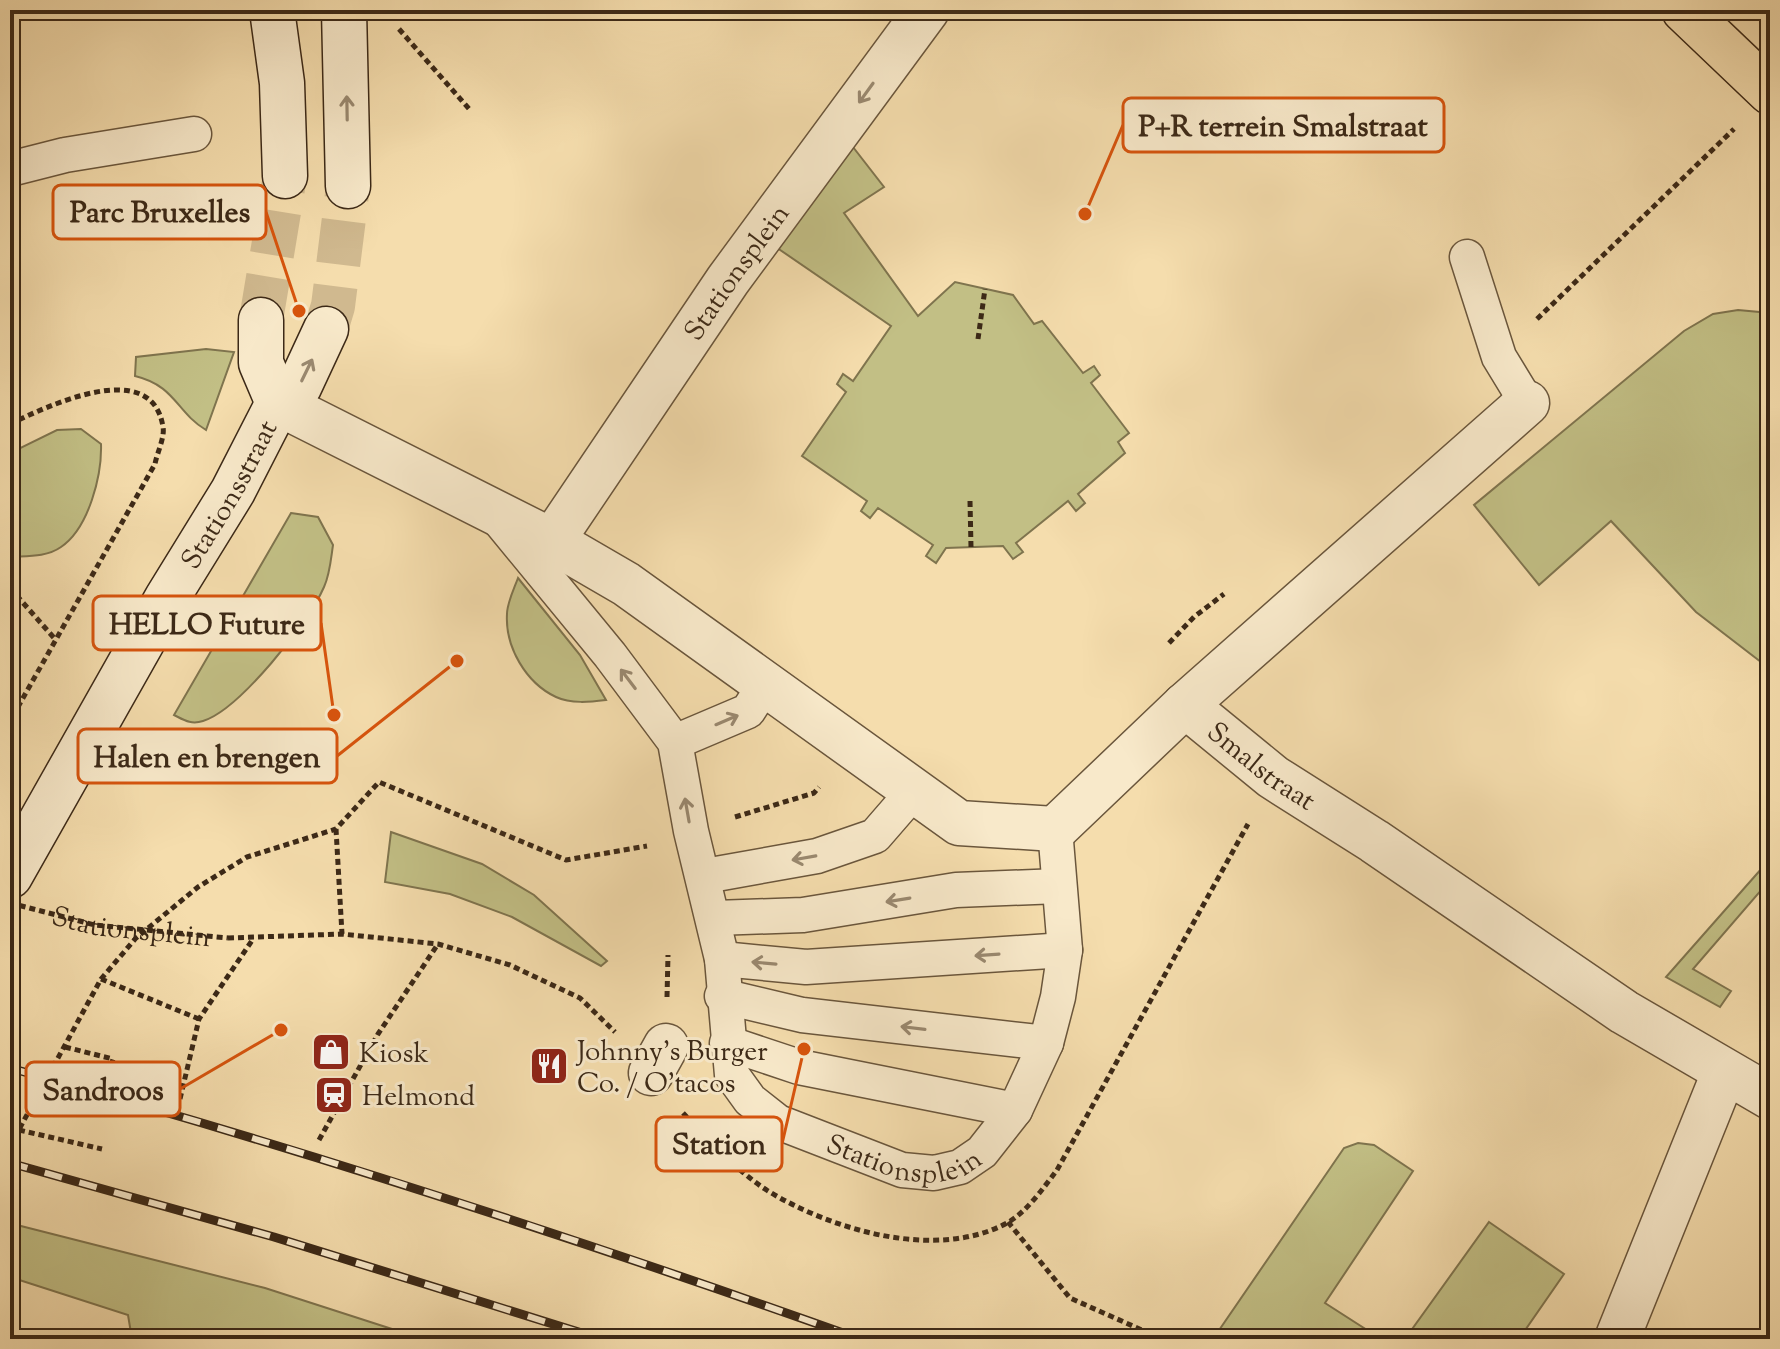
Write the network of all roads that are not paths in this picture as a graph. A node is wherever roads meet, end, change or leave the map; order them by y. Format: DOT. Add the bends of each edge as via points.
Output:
graph roads {
  1 [pos="272,10"];
  2 [pos="344,10"];
  3 [pos="1684,10"];
  4 [pos="920,20"];
  5 [pos="1770,92"];
  6 [pos="194,134"];
  7 [pos="10,169"];
  8 [pos="285,176"];
  9 [pos="348,186"];
  10 [pos="1467,257"];
  11 [pos="261,320"];
  12 [pos="326,329"];
  13 [pos="278,403"];
  14 [pos="1527,403"];
  15 [pos="493,513"];
  16 [pos="552,541"];
  17 [pos="766,683"];
  18 [pos="1185,705"];
  19 [pos="675,742"];
  20 [pos="914,791"];
  21 [pos="1055,829"];
  22 [pos="10,876"];
  23 [pos="705,876"];
  24 [pos="1059,886"];
  25 [pos="715,918"];
  26 [pos="1065,950"];
  27 [pos="722,959"];
  28 [pos="722,996"];
  29 [pos="727,1043"];
  30 [pos="1046,1043"];
  31 [pos="1724,1073"];
  32 [pos="1770,1097"];
  33 [pos="1015,1110"];
  34 [pos="1617,1339"];
  1 -- 8 [label="street" via="282,83"];
  9 -- 2 [label="street, one-way"];
  3 -- 5 [label="main road"];
  4 -- 16 [label="street, Stationsplein, one-way" via="728,280"];
  6 -- 7 [label="lane"];
  10 -- 14 [label="lane" via="1499,357"];
  11 -- 13 [label="street, Stationsstraat" via="261,363"];
  13 -- 12 [label="street, Stationsstraat, one-way" via="299,387"];
  13 -- 15 [label="street, Stationsplein"];
  13 -- 22 [label="street, Stationsstraat" via="233,491"];
  14 -- 18 [label="street, Smalstraat"];
  15 -- 16 [label="street, Stationsplein"];
  19 -- 15 [label="lane, Stationsplein, one-way"];
  16 -- 17 [label="street, Stationsplein" via="626,584"];
  19 -- 17 [label="lane, one-way" via="748,711"];
  17 -- 20 [label="street, Stationsplein"];
  18 -- 21 [label="street"];
  18 -- 31 [label="street, Smalstraat" via="1273,777"];
  23 -- 19 [label="lane, Stationsplein, one-way"];
  20 -- 21 [label="street, Stationsplein" via="959,823"];
  20 -- 23 [label="lane, one-way" via="875,836 817,856"];
  21 -- 24 [label="lane, Stationsplein"];
  23 -- 25 [label="lane, Stationsplein"];
  24 -- 25 [label="lane, one-way" via="956,890 803,915"];
  24 -- 26 [label="lane, Stationsplein"];
  25 -- 27 [label="lane, Stationsplein"];
  26 -- 27 [label="lane, one-way" via="806,967"];
  26 -- 30 [label="lane, Stationsplein"];
  27 -- 28 [label="lane, Stationsplein"];
  28 -- 29 [label="lane, Stationsplein"];
  30 -- 28 [label="lane, one-way" via="802,1015"];
  29 -- 33 [label="lane, Stationsplein" via="799,1067"];
  29 -- 33 [label="lane, Stationsplein" via="740,1090 778,1122 902,1170 934,1173 960,1167 982,1152"];
  30 -- 33 [label="lane, Stationsplein"];
  31 -- 32 [label="street, Smalstraat"];
  31 -- 34 [label="street"];
}
